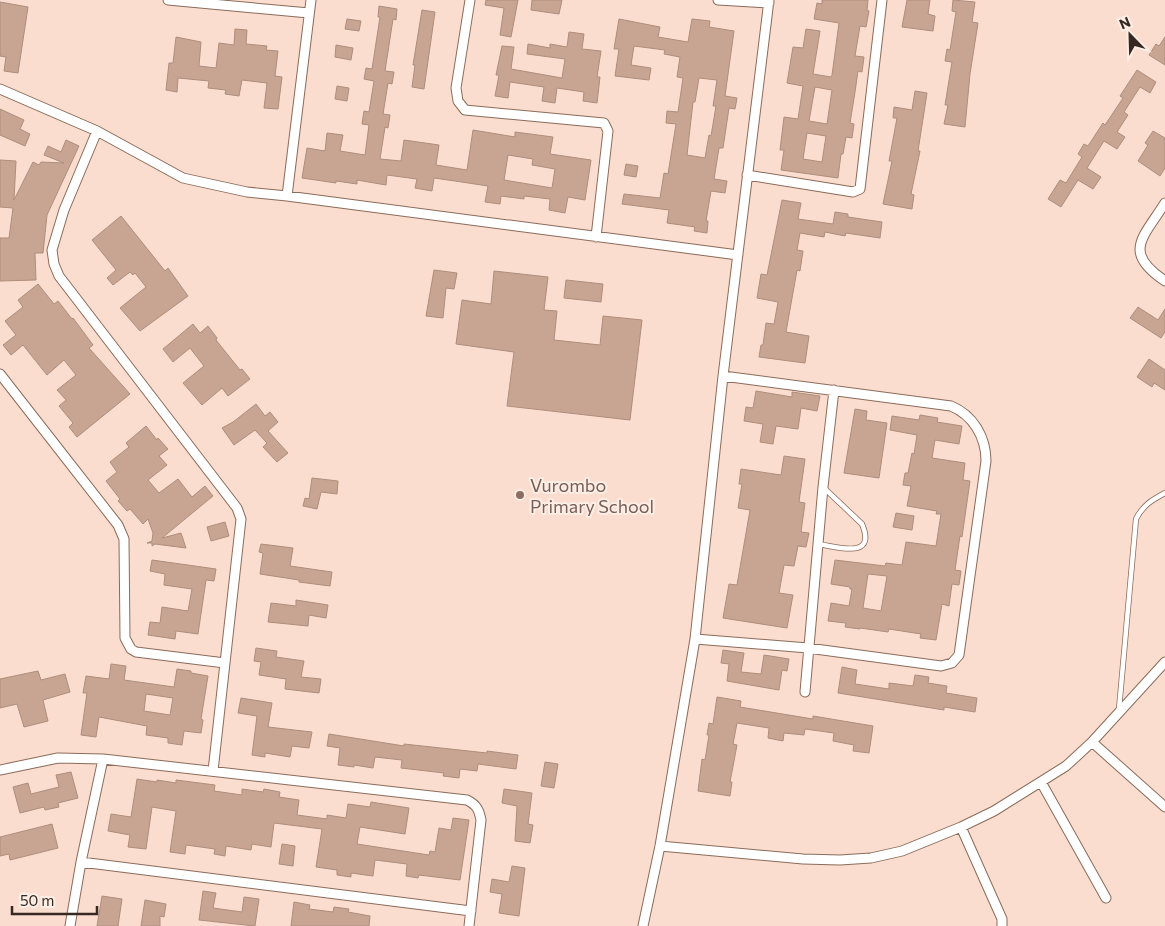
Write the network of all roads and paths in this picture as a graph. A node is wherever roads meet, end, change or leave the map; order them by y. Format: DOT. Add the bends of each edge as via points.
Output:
graph roads {
  1 [pos="168,0"];
  2 [pos="311,0"];
  3 [pos="470,0"];
  4 [pos="718,0"];
  5 [pos="882,0"];
  6 [pos="769,1"];
  7 [pos="309,13"];
  8 [pos="0,89"];
  9 [pos="97,131"];
  10 [pos="747,174"];
  11 [pos="286,196"];
  12 [pos="1165,203"];
  13 [pos="596,237"];
  14 [pos="738,255"];
  15 [pos="1165,281"];
  16 [pos="0,374"];
  17 [pos="723,376"];
  18 [pos="834,390"];
  19 [pos="823,487"];
  20 [pos="1165,493"];
  21 [pos="818,544"];
  22 [pos="695,639"];
  23 [pos="808,648"];
  24 [pos="1165,662"];
  25 [pos="225,663"];
  26 [pos="805,692"];
  27 [pos="1119,713"];
  28 [pos="1092,742"];
  29 [pos="103,759"];
  30 [pos="0,770"];
  31 [pos="213,771"];
  32 [pos="1041,782"];
  33 [pos="1165,807"];
  34 [pos="961,827"];
  35 [pos="660,846"];
  36 [pos="81,862"];
  37 [pos="1106,898"];
  38 [pos="471,911"];
  39 [pos="70,926"];
  40 [pos="469,926"];
  41 [pos="643,926"];
  42 [pos="1002,926"];
  1 -- 7 [label="street"];
  2 -- 7 [label="street"];
  3 -- 13 [label="street" via="456,88 458,101 465,110 604,123 608,131"];
  4 -- 6 [label="street"];
  5 -- 10 [label="street" via="860,189 853,192"];
  6 -- 10 [label="street"];
  7 -- 11 [label="street"];
  8 -- 9 [label="street"];
  9 -- 11 [label="street" via="183,178 247,192"];
  9 -- 25 [label="street" via="64,210 52,250 54,264 59,276 238,508 241,519"];
  10 -- 14 [label="street"];
  11 -- 13 [label="street"];
  12 -- 15 [label="street" via="1139,243 1139,253 1150,271"];
  13 -- 14 [label="street"];
  14 -- 17 [label="street"];
  16 -- 25 [label="street" via="122,533 125,638 131,650"];
  17 -- 18 [label="street"];
  17 -- 22 [label="street"];
  18 -- 19 [label="street"];
  18 -- 23 [label="street" via="961,410 977,428 986,461 956,660 942,666"];
  19 -- 21 [label="street"];
  19 -- 21 [label="lane" via="862,524 864,544 854,550"];
  20 -- 27 [label="lane" via="1148,502 1136,519"];
  21 -- 23 [label="street"];
  22 -- 23 [label="street"];
  22 -- 35 [label="street"];
  23 -- 26 [label="street"];
  24 -- 27 [label="street"];
  25 -- 31 [label="street"];
  27 -- 28 [label="street"];
  28 -- 32 [label="street" via="1066,766"];
  28 -- 33 [label="street"];
  29 -- 30 [label="street" via="58,758"];
  29 -- 31 [label="street"];
  29 -- 36 [label="street"];
  31 -- 38 [label="street" via="467,800 475,804 481,820"];
  32 -- 34 [label="street"];
  32 -- 37 [label="street"];
  34 -- 35 [label="street" via="902,851 855,859 803,859"];
  34 -- 42 [label="street" via="1002,919"];
  35 -- 41 [label="street"];
  36 -- 38 [label="street"];
  36 -- 39 [label="street"];
  38 -- 40 [label="street"];
}
